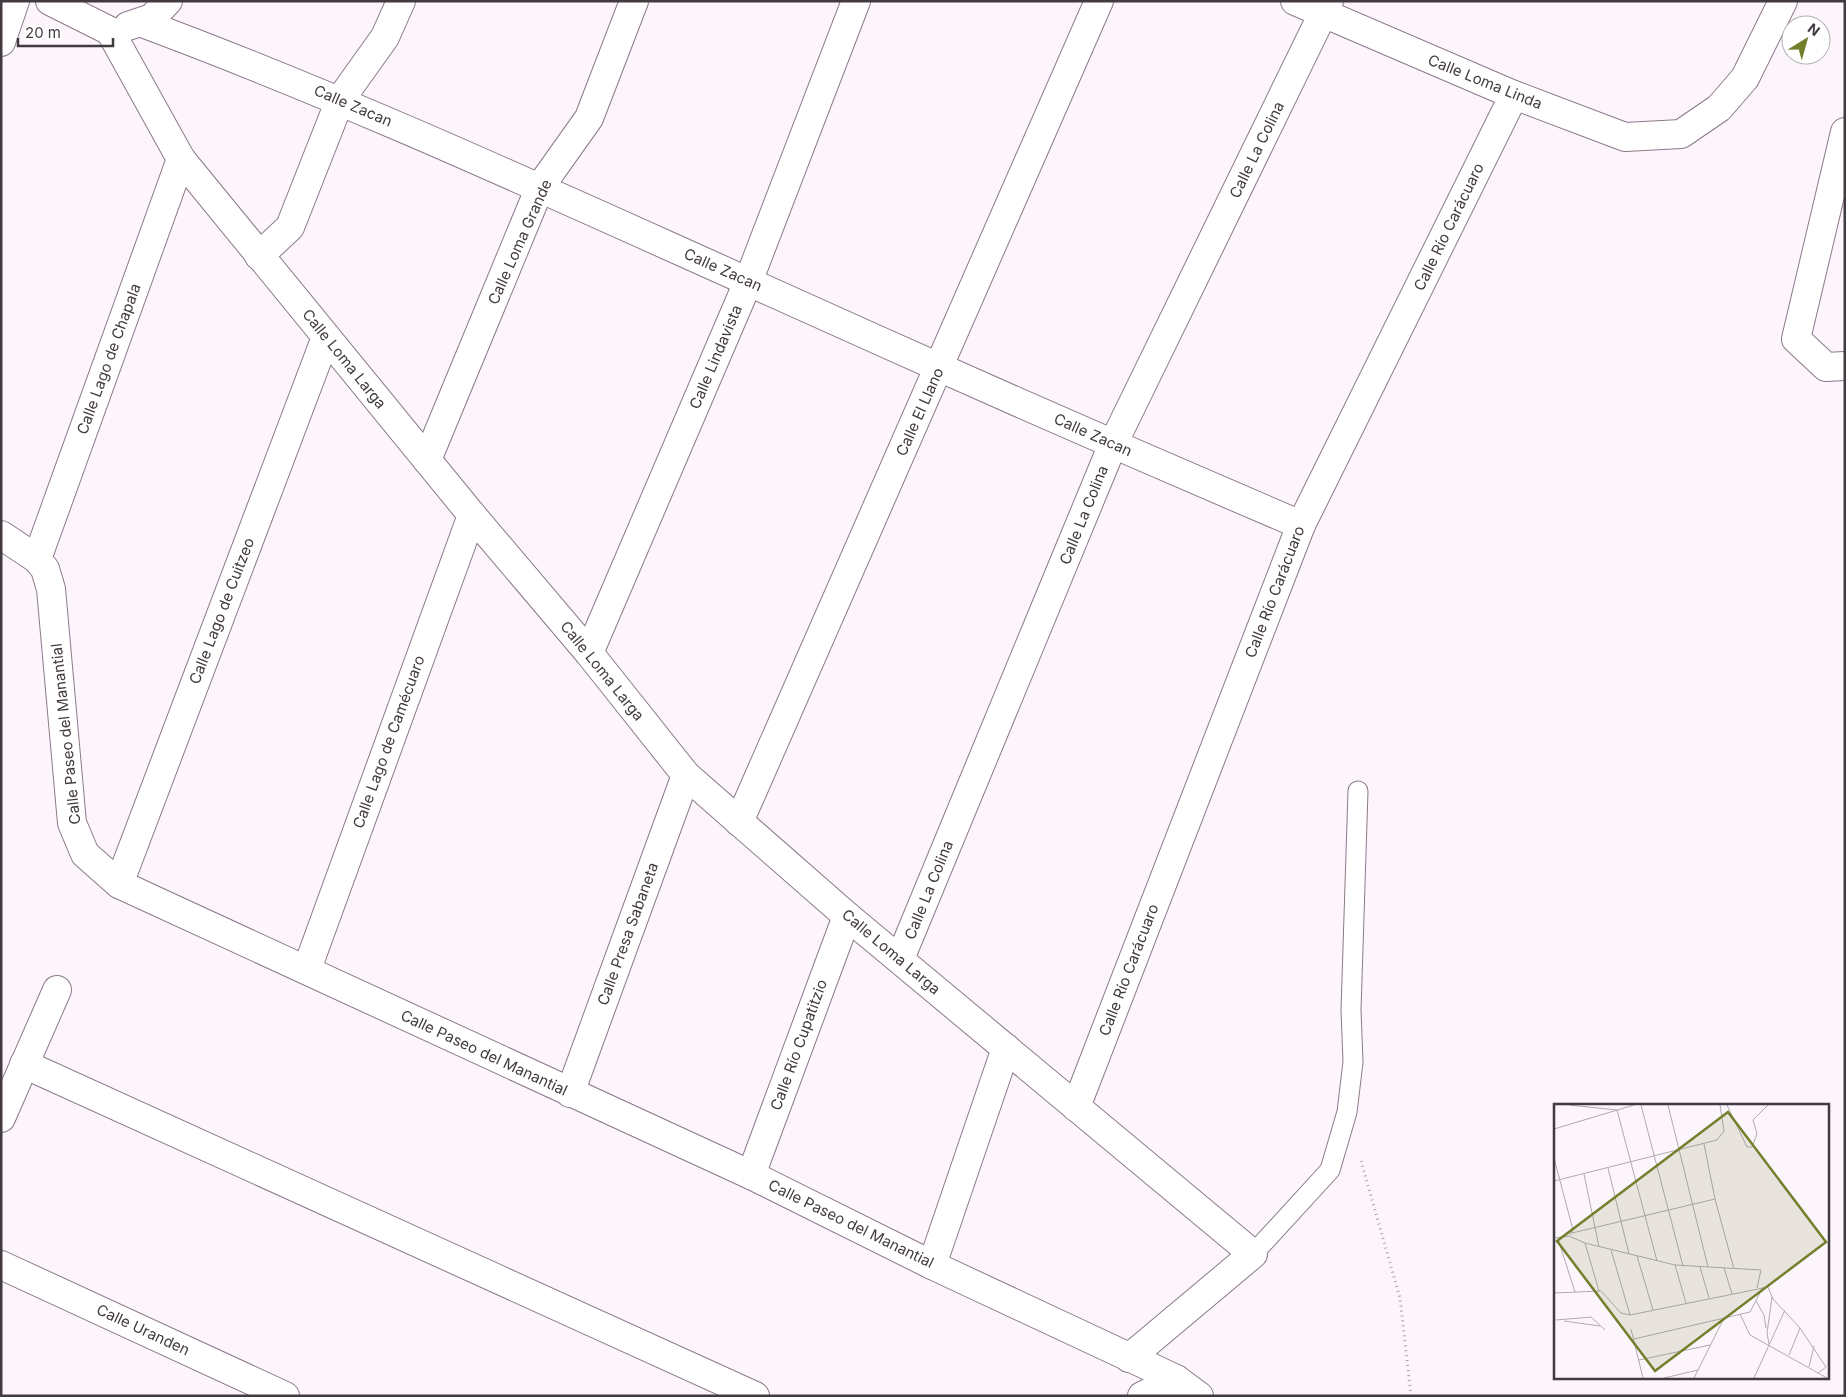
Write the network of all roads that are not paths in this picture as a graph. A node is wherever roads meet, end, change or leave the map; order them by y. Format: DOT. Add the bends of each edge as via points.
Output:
graph roads {
  1 [pos="15,1"];
  2 [pos="50,1"];
  3 [pos="168,1"];
  4 [pos="401,1"];
  5 [pos="634,1"];
  6 [pos="856,1"];
  7 [pos="1099,1"];
  8 [pos="1294,1"];
  9 [pos="1783,1"];
  10 [pos="1326,8"];
  11 [pos="142,23"];
  12 [pos="110,31"];
  13 [pos="1,42"];
  14 [pos="1514,95"];
  15 [pos="340,100"];
  16 [pos="1845,132"];
  17 [pos="181,159"];
  18 [pos="540,187"];
  19 [pos="259,256"];
  20 [pos="748,282"];
  21 [pos="326,337"];
  22 [pos="1845,366"];
  23 [pos="939,367"];
  24 [pos="1113,444"];
  25 [pos="426,460"];
  26 [pos="472,515"];
  27 [pos="1301,525"];
  28 [pos="1,535"];
  29 [pos="37,559"];
  30 [pos="589,653"];
  31 [pos="686,775"];
  32 [pos="1358,791"];
  33 [pos="739,822"];
  34 [pos="119,884"];
  35 [pos="847,916"];
  36 [pos="900,959"];
  37 [pos="307,969"];
  38 [pos="58,990"];
  39 [pos="1006,1048"];
  40 [pos="24,1064"];
  41 [pos="570,1093"];
  42 [pos="1076,1107"];
  43 [pos="1,1118"];
  44 [pos="751,1175"];
  45 [pos="1253,1254"];
  46 [pos="1,1265"];
  47 [pos="932,1265"];
  48 [pos="1129,1358"];
  49 [pos="1176,1379"];
  50 [pos="747,1394"];
  51 [pos="285,1396"];
  52 [pos="1142,1396"];
  53 [pos="1199,1396"];
  1 -- 13 [label="street"];
  2 -- 12 [label="street"];
  3 -- 11 [label="street" via="152,18"];
  4 -- 15 [label="street" via="385,37"];
  5 -- 18 [label="street, Calle Loma Grande" via="589,118"];
  6 -- 20 [label="street, Calle Lindavista"];
  7 -- 23 [label="street, Calle El Llano"];
  8 -- 10 [label="street, Calle Loma Linda"];
  9 -- 14 [label="street, Calle Loma Linda" via="1745,78 1719,108 1681,134 1625,137"];
  10 -- 14 [label="street, Calle Loma Linda"];
  10 -- 24 [label="street, Calle La Colina"];
  11 -- 12 [label="street"];
  11 -- 15 [label="street, Calle Zacan"];
  12 -- 17 [label="street, Calle Loma Larga"];
  14 -- 27 [label="street, Calle Río Carácuaro"];
  15 -- 18 [label="street, Calle Zacan"];
  15 -- 19 [label="street" via="290,227"];
  16 -- 22 [label="street" via="1796,339 1826,367"];
  17 -- 19 [label="street, Calle Loma Larga"];
  17 -- 29 [label="street, Calle Lago de Chapala"];
  18 -- 20 [label="street, Calle Zacan"];
  18 -- 25 [label="street, Calle Loma Grande"];
  19 -- 21 [label="street, Calle Loma Larga"];
  20 -- 23 [label="street, Calle Zacan"];
  20 -- 30 [label="street, Calle Lindavista"];
  21 -- 25 [label="street, Calle Loma Larga"];
  21 -- 34 [label="street, Calle Lago de Cuitzeo"];
  23 -- 24 [label="street, Calle Zacan"];
  23 -- 33 [label="street, Calle El Llano"];
  24 -- 27 [label="street, Calle Zacan"];
  24 -- 36 [label="street, Calle La Colina"];
  25 -- 26 [label="street, Calle Loma Larga"];
  26 -- 30 [label="street, Calle Loma Larga"];
  26 -- 37 [label="street, Calle Lago de Camécuaro"];
  27 -- 42 [label="street, Calle Río Carácuaro"];
  28 -- 29 [label="street, Calle Paseo del Manantial"];
  29 -- 34 [label="street, Calle Paseo del Manantial" via="45,569 51,589 72,823 85,854"];
  30 -- 31 [label="street, Calle Loma Larga"];
  31 -- 33 [label="street, Calle Loma Larga"];
  31 -- 41 [label="street, Calle Presa Sabaneta"];
  32 -- 45 [label="lane" via="1352,1062 1347,1112 1330,1170"];
  33 -- 35 [label="street, Calle Loma Larga"];
  34 -- 37 [label="street, Calle Paseo del Manantial"];
  35 -- 36 [label="street, Calle Loma Larga"];
  35 -- 44 [label="street, Calle Río Cupatitzio"];
  36 -- 39 [label="street, Calle Loma Larga"];
  37 -- 41 [label="street, Calle Paseo del Manantial"];
  38 -- 40 [label="street"];
  39 -- 42 [label="street, Calle Loma Larga"];
  39 -- 47 [label="street"];
  40 -- 43 [label="street"];
  40 -- 50 [label="street"];
  41 -- 44 [label="street, Calle Paseo del Manantial"];
  42 -- 45 [label="street, Calle Loma Larga"];
  44 -- 47 [label="street, Calle Paseo del Manantial"];
  45 -- 48 [label="street"];
  46 -- 51 [label="street, Calle Uranden"];
  47 -- 48 [label="street, Calle Paseo del Manantial"];
  48 -- 49 [label="street, Calle Paseo del Manantial"];
  49 -- 52 [label="street"];
  49 -- 53 [label="street, Calle Paseo del Manantial"];
}
